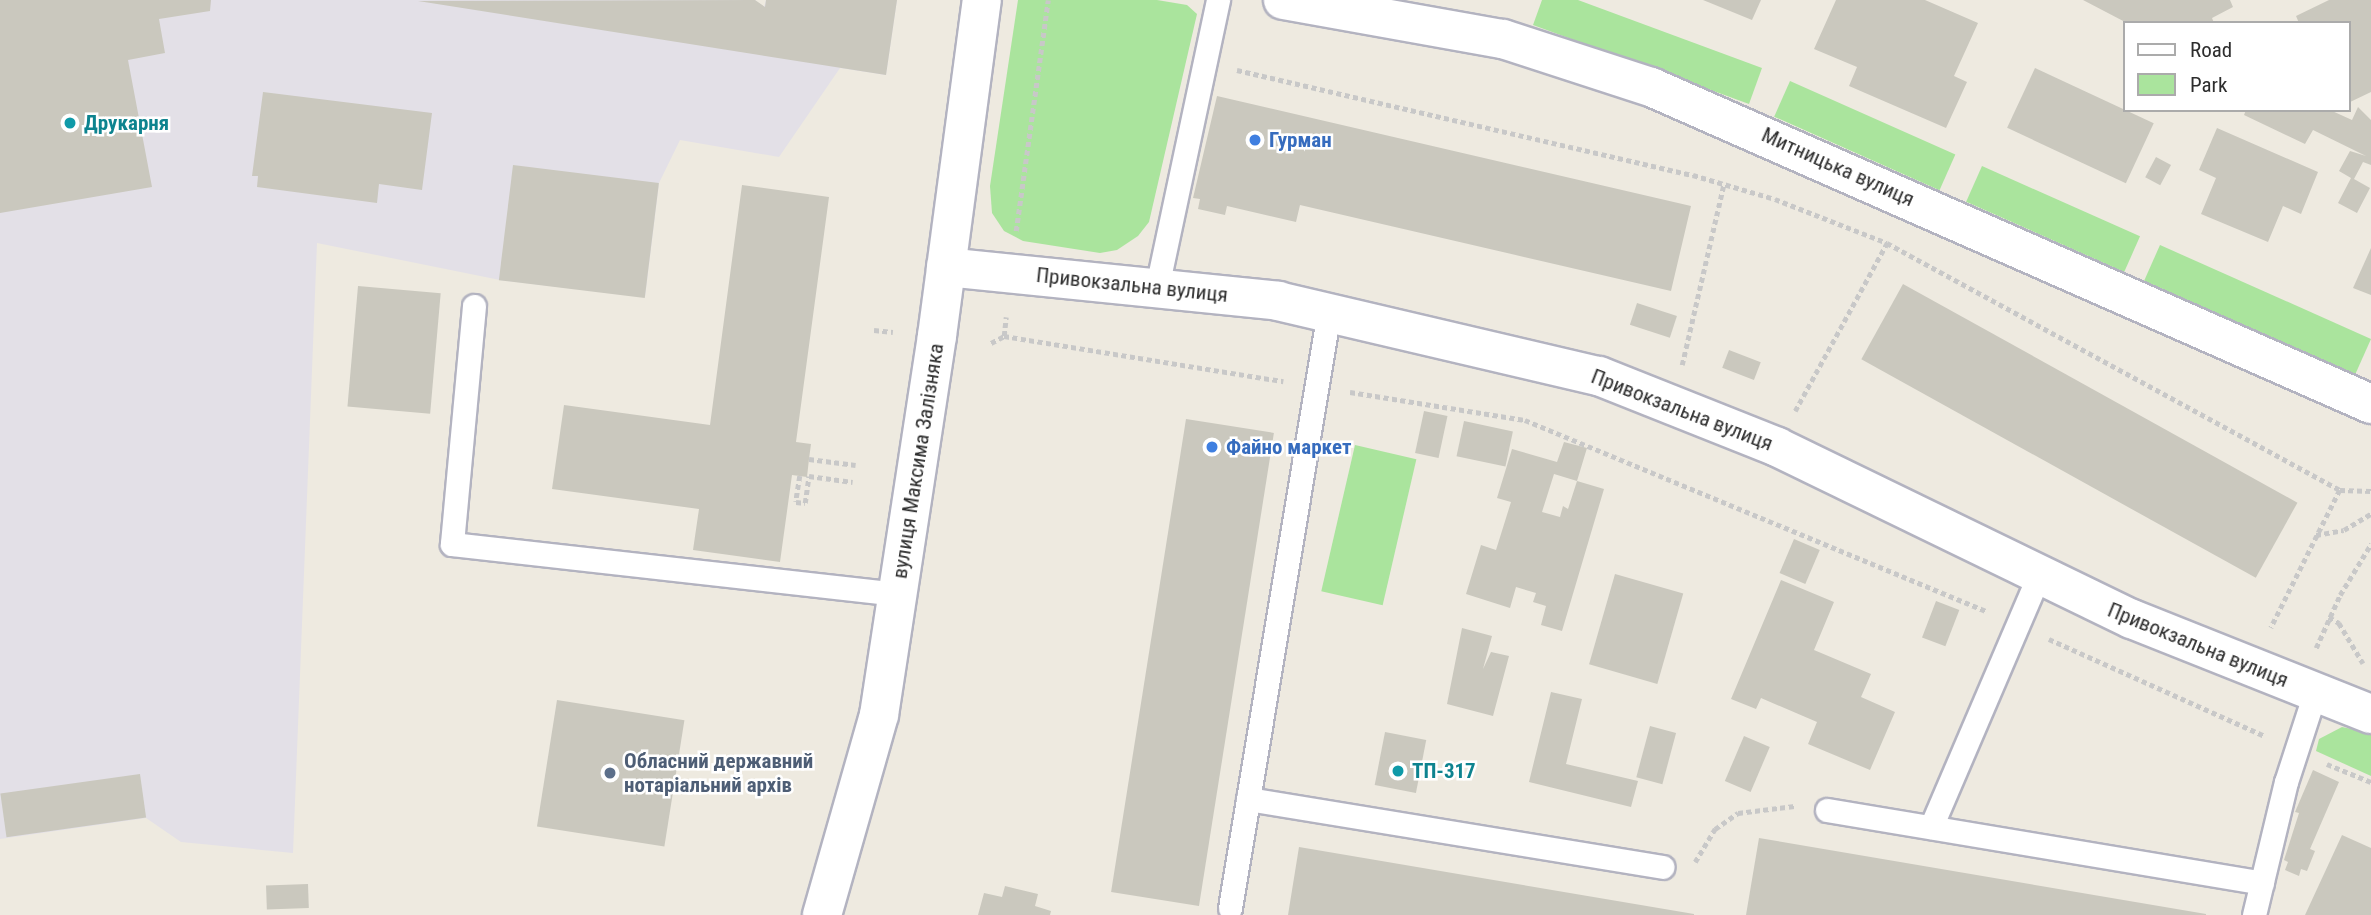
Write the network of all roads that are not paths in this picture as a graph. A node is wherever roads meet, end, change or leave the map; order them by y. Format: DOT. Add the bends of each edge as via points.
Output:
graph roads {
  1 [pos="982,0"];
  2 [pos="1218,0"];
  3 [pos="1283,0"];
  4 [pos="946,267"];
  5 [pos="1157,287"];
  6 [pos="474,306"];
  7 [pos="1329,311"];
  8 [pos="2371,404"];
  9 [pos="2039,575"];
  10 [pos="897,594"];
  11 [pos="2308,690"];
  12 [pos="2371,714"];
  13 [pos="1248,799"];
  14 [pos="1827,810"];
  15 [pos="1931,827"];
  16 [pos="1662,867"];
  17 [pos="2262,883"];
  18 [pos="1230,908"];
  19 [pos="822,915"];
  20 [pos="2254,915"];
  1 -- 4 [label="street, вулиця Максима Залізняка"];
  2 -- 5 [label="lane"];
  3 -- 8 [label="street, Митницька вулиця" via="1503,39 1651,87"];
  4 -- 5 [label="street, Привокзальна вулиця"];
  4 -- 10 [label="street, вулиця Максима Залізняка"];
  5 -- 7 [label="street, Привокзальна вулиця"];
  6 -- 10 [label="lane" via="452,544"];
  7 -- 9 [label="street, Привокзальна вулиця" via="1564,366 1673,403 1777,447"];
  7 -- 13 [label="lane"];
  9 -- 11 [label="street, Привокзальна вулиця"];
  9 -- 15 [label="lane"];
  10 -- 19 [label="street, вулиця Максима Залізняка" via="879,715"];
  11 -- 12 [label="street, Привокзальна вулиця"];
  11 -- 17 [label="lane"];
  13 -- 16 [label="lane"];
  13 -- 18 [label="lane"];
  14 -- 15 [label="lane"];
  15 -- 17 [label="lane"];
  17 -- 20 [label="lane"];
}
